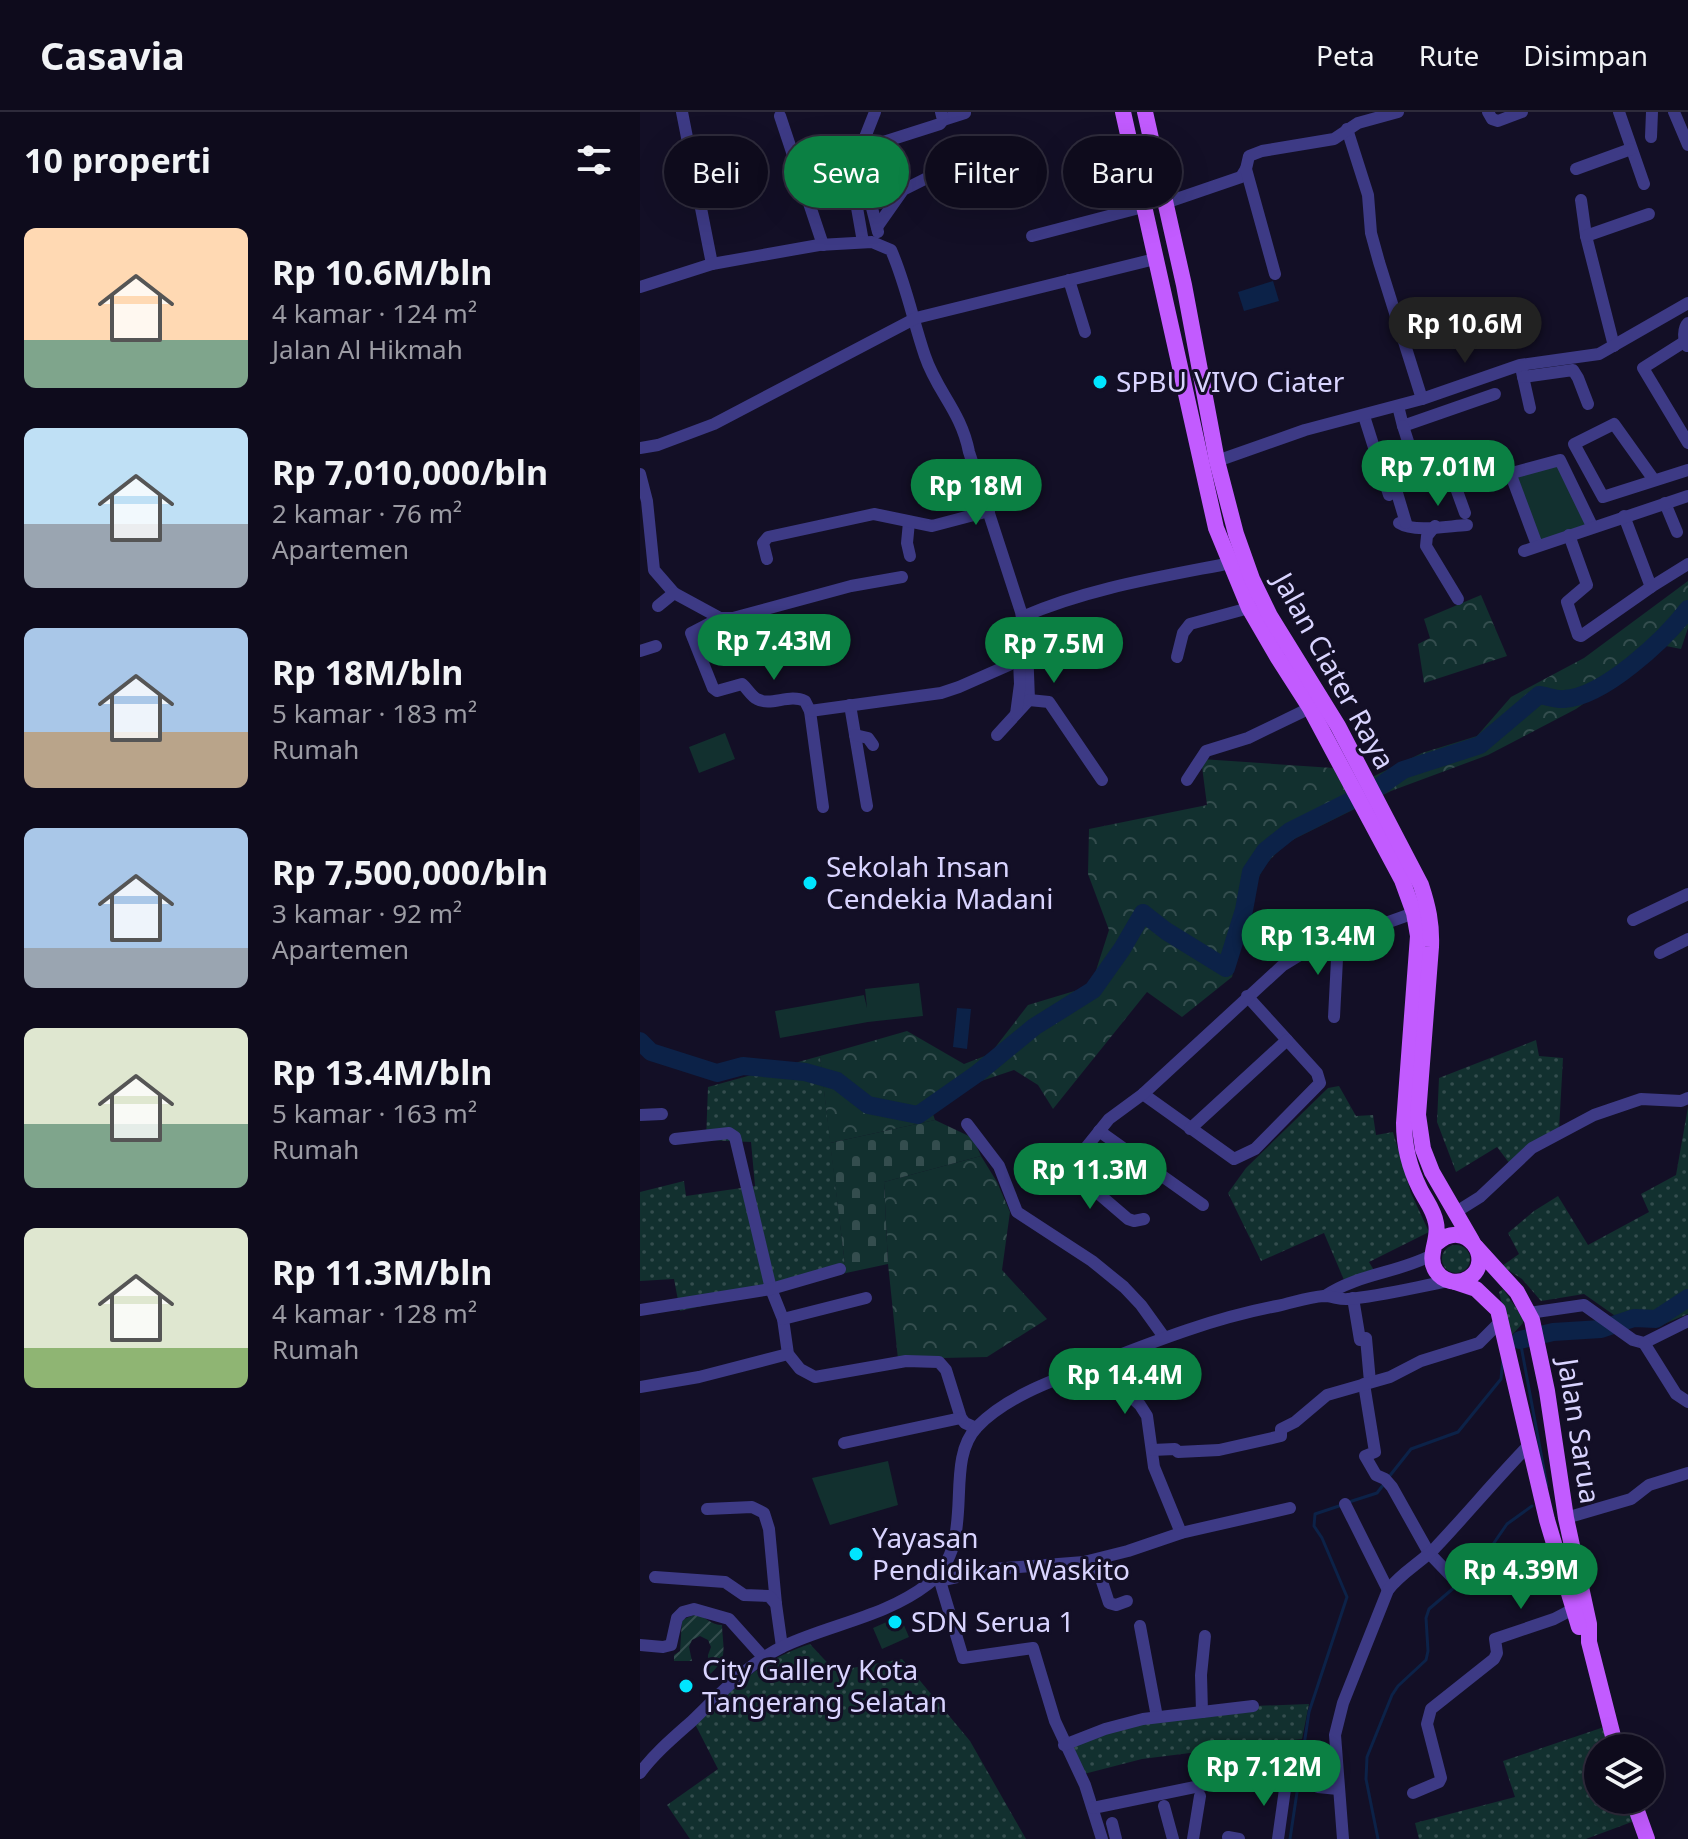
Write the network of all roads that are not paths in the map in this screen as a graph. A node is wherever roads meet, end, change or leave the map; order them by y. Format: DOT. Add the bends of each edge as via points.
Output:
graph roads {
  1 [pos="682,112"];
  2 [pos="875,112"];
  3 [pos="1123,112"];
  4 [pos="1145,112"];
  5 [pos="1398,112"];
  6 [pos="1488,112"];
  7 [pos="1522,112"];
  8 [pos="1619,112"];
  9 [pos="1652,112"];
  10 [pos="1674,112"];
  11 [pos="965,113"];
  12 [pos="780,116"];
  13 [pos="942,116"];
  14 [pos="1347,129"];
  15 [pos="907,136"];
  16 [pos="1128,136"];
  17 [pos="1150,136"];
  18 [pos="1651,137"];
  19 [pos="1688,145"];
  20 [pos="1631,149"];
  21 [pos="1246,169"];
  22 [pos="1576,169"];
  23 [pos="925,179"];
  24 [pos="1644,184"];
  25 [pos="1182,197"];
  26 [pos="1581,200"];
  27 [pos="857,208"];
  28 [pos="1139,208"];
  29 [pos="1143,208"];
  30 [pos="1166,208"];
  31 [pos="1649,214"];
  32 [pos="877,227"];
  33 [pos="1032,236"];
  34 [pos="1586,236"];
  35 [pos="863,242"];
  36 [pos="878,243"];
  37 [pos="823,245"];
  38 [pos="1155,259"];
  39 [pos="712,264"];
  40 [pos="1275,274"];
  41 [pos="1069,280"];
  42 [pos="1184,285"];
  43 [pos="640,287"];
  44 [pos="1163,288"];
  45 [pos="1688,303"];
  46 [pos="916,318"];
  47 [pos="1688,323"];
  48 [pos="1085,332"];
  49 [pos="1686,345"];
  50 [pos="1614,346"];
  51 [pos="1521,371"];
  52 [pos="1495,394"];
  53 [pos="1422,399"];
  54 [pos="1588,404"];
  55 [pos="1398,406"];
  56 [pos="1530,408"];
  57 [pos="1364,416"];
  58 [pos="1403,426"];
  59 [pos="1688,443"];
  60 [pos="640,448"];
  61 [pos="1217,461"];
  62 [pos="1448,466"];
  63 [pos="1688,470"];
  64 [pos="1512,473"];
  65 [pos="640,474"];
  66 [pos="1419,475"];
  67 [pos="1654,480"];
  68 [pos="1688,496"];
  69 [pos="1665,503"];
  70 [pos="989,511"];
  71 [pos="1624,516"];
  72 [pos="909,522"];
  73 [pos="1406,523"];
  74 [pos="1435,526"];
  75 [pos="1592,526"];
  76 [pos="1677,532"];
  77 [pos="1569,535"];
  78 [pos="910,556"];
  79 [pos="767,559"];
  80 [pos="1231,563"];
  81 [pos="1688,564"];
  82 [pos="902,577"];
  83 [pos="1651,587"];
  84 [pos="674,593"];
  85 [pos="1458,599"];
  86 [pos="658,606"];
  87 [pos="1249,608"];
  88 [pos="1022,617"];
  89 [pos="720,618"];
  90 [pos="656,646"];
  91 [pos="640,651"];
  92 [pos="1177,657"];
  93 [pos="1023,658"];
  94 [pos="1029,700"];
  95 [pos="850,705"];
  96 [pos="1310,708"];
  97 [pos="810,711"];
  98 [pos="1016,714"];
  99 [pos="855,735"];
  100 [pos="997,735"];
  101 [pos="873,745"];
  102 [pos="1356,778"];
  103 [pos="1102,780"];
  104 [pos="1187,780"];
  105 [pos="867,806"];
  106 [pos="823,807"];
  107 [pos="1373,810"];
  108 [pos="1688,894"];
  109 [pos="1414,913"];
  110 [pos="1633,920"];
  111 [pos="1688,939"];
  112 [pos="1338,940"];
  113 [pos="1660,953"];
  114 [pos="1247,996"];
  115 [pos="1334,1017"];
  116 [pos="1287,1040"];
  117 [pos="1143,1094"];
  118 [pos="1688,1098"];
  119 [pos="662,1114"];
  120 [pos="640,1115"];
  121 [pos="967,1124"];
  122 [pos="1190,1129"];
  123 [pos="1099,1131"];
  124 [pos="675,1139"];
  125 [pos="1203,1205"];
  126 [pos="1456,1212"];
  127 [pos="1144,1219"];
  128 [pos="1437,1225"];
  129 [pos="1474,1244"];
  130 [pos="1435,1249"];
  131 [pos="840,1269"];
  132 [pos="1452,1282"];
  133 [pos="771,1289"];
  134 [pos="1325,1296"];
  135 [pos="866,1298"];
  136 [pos="1353,1298"];
  137 [pos="640,1310"];
  138 [pos="1531,1316"];
  139 [pos="783,1319"];
  140 [pos="1502,1320"];
  141 [pos="1688,1321"];
  142 [pos="1164,1337"];
  143 [pos="1644,1343"];
  144 [pos="788,1354"];
  145 [pos="1096,1364"];
  146 [pos="1367,1383"];
  147 [pos="640,1387"];
  148 [pos="1688,1402"];
  149 [pos="961,1418"];
  150 [pos="976,1428"];
  151 [pos="844,1443"];
  152 [pos="1529,1445"];
  153 [pos="1152,1450"];
  154 [pos="1688,1473"];
  155 [pos="1345,1504"];
  156 [pos="1290,1508"];
  157 [pos="707,1509"];
  158 [pos="1566,1518"];
  159 [pos="1181,1533"];
  160 [pos="1429,1553"];
  161 [pos="1095,1560"];
  162 [pos="655,1577"];
  163 [pos="1453,1578"];
  164 [pos="938,1579"];
  165 [pos="1388,1590"];
  166 [pos="1127,1601"];
  167 [pos="776,1604"];
  168 [pos="1579,1607"];
  169 [pos="1140,1626"];
  170 [pos="1205,1636"];
  171 [pos="640,1645"];
  172 [pos="782,1647"];
  173 [pos="764,1658"];
  174 [pos="1253,1706"];
  175 [pos="1202,1712"];
  176 [pos="1157,1717"];
  177 [pos="1612,1734"];
  178 [pos="1064,1745"];
  179 [pos="640,1773"];
  180 [pos="1318,1787"];
  181 [pos="1338,1789"];
  182 [pos="1413,1793"];
  183 [pos="1200,1796"];
  184 [pos="1164,1806"];
  185 [pos="1093,1808"];
  186 [pos="1638,1814"];
  187 [pos="1112,1823"];
  188 [pos="1102,1839"];
  189 [pos="1116,1839"];
  190 [pos="1173,1839"];
  191 [pos="1193,1839"];
  192 [pos="1278,1839"];
  193 [pos="1343,1839"];
  194 [pos="1647,1839"];
  1 -- 39 [label="street"];
  2 -- 32 [label="street" via="860,150"];
  3 -- 16 [label="main road, Jalan Ciater Raya"];
  4 -- 17 [label="main road, Jalan Ciater Raya"];
  5 -- 14 [label="street"];
  6 -- 7 [label="street" via="1498,121"];
  8 -- 20 [label="street"];
  9 -- 18 [label="street"];
  10 -- 19 [label="street"];
  11 -- 13 [label="street"];
  12 -- 37 [label="street"];
  13 -- 15 [label="street" via="940,124"];
  14 -- 21 [label="street" via="1334,139 1251,155"];
  14 -- 53 [label="street" via="1368,195 1379,262"];
  20 -- 22 [label="street"];
  20 -- 24 [label="street"];
  21 -- 25 [label="street" via="1241,177"];
  21 -- 40 [label="street"];
  23 -- 32 [label="street" via="903,190"];
  26 -- 34 [label="street"];
  27 -- 35 [label="street"];
  28 -- 33 [label="street"];
  29 -- 38 [label="main road, Jalan Ciater Raya"];
  30 -- 42 [label="main road, Jalan Ciater Raya"];
  31 -- 34 [label="street"];
  32 -- 36 [label="street"];
  34 -- 50 [label="street"];
  35 -- 36 [label="street"];
  35 -- 37 [label="street"];
  36 -- 46 [label="street" via="891,250"];
  37 -- 39 [label="street"];
  38 -- 41 [label="street"];
  38 -- 44 [label="main road, Jalan Ciater Raya"];
  39 -- 43 [label="street"];
  41 -- 46 [label="street"];
  41 -- 48 [label="street"];
  42 -- 44 [label="main road"];
  42 -- 61 [label="main road, Jalan Ciater Raya"];
  44 -- 80 [label="main road, Jalan Ciater Raya" via="1216,528"];
  45 -- 50 [label="street"];
  46 -- 60 [label="street" via="714,424"];
  46 -- 70 [label="street" via="926,358 964,430"];
  47 -- 49 [label="street"];
  49 -- 59 [label="street" via="1643,368"];
  50 -- 51 [label="street" via="1587,358"];
  51 -- 53 [label="street"];
  51 -- 54 [label="street" via="1573,370"];
  51 -- 56 [label="street"];
  52 -- 58 [label="street"];
  53 -- 55 [label="street"];
  55 -- 57 [label="street"];
  55 -- 58 [label="street"];
  57 -- 61 [label="street"];
  57 -- 74 [label="street" via="1399,523"];
  58 -- 66 [label="street"];
  61 -- 102 [label="main road, Jalan Ciater Raya" via="1258,592 1333,717"];
  62 -- 64 [label="street" via="1502,451"];
  62 -- 66 [label="street"];
  62 -- 74 [label="street" via="1466,519"];
  63 -- 67 [label="street"];
  64 -- 75 [label="street" via="1560,460"];
  64 -- 77 [label="street" via="1531,548"];
  65 -- 84 [label="street" via="654,570"];
  66 -- 73 [label="street" via="1393,485"];
  67 -- 67 [label="street" via="1614,424 1574,444 1603,497"];
  68 -- 69 [label="street"];
  69 -- 71 [label="street"];
  69 -- 76 [label="street"];
  70 -- 72 [label="street" via="936,526"];
  70 -- 88 [label="street"];
  71 -- 75 [label="street"];
  71 -- 83 [label="street"];
  72 -- 78 [label="street"];
  72 -- 79 [label="street" via="874,514 768,537 763,543"];
  74 -- 85 [label="street" via="1426,546"];
  75 -- 77 [label="street"];
  77 -- 83 [label="street" via="1587,585 1567,602 1579,636"];
  80 -- 87 [label="main road, Jalan Ciater Raya"];
  80 -- 88 [label="street" via="1106,588"];
  81 -- 83 [label="street"];
  82 -- 89 [label="street"];
  84 -- 86 [label="street"];
  84 -- 89 [label="street"];
  87 -- 92 [label="street" via="1190,624"];
  87 -- 96 [label="main road, Jalan Ciater Raya"];
  88 -- 93 [label="street"];
  89 -- 97 [label="street" via="691,633 715,690 742,684 757,699 798,698"];
  90 -- 91 [label="street"];
  93 -- 94 [label="street"];
  93 -- 95 [label="street" via="941,693"];
  93 -- 98 [label="street"];
  94 -- 98 [label="street"];
  94 -- 103 [label="street" via="1049,702"];
  95 -- 97 [label="street"];
  95 -- 99 [label="street"];
  96 -- 102 [label="main road, Jalan Ciater Raya"];
  96 -- 104 [label="street" via="1248,738 1206,751"];
  97 -- 106 [label="street"];
  98 -- 100 [label="street"];
  99 -- 101 [label="street"];
  99 -- 105 [label="street"];
  102 -- 107 [label="main road, Jalan Ciater Raya"];
  107 -- 109 [label="main road, Jalan Ciater Raya"];
  107 -- 126 [label="main road, Jalan Ciater Raya" via="1421,885 1429,908 1431,947 1418,1115 1432,1172"];
  108 -- 110 [label="street"];
  109 -- 112 [label="street"];
  109 -- 128 [label="main road, Jalan Ciater Raya" via="1418,936 1404,1134 1409,1160"];
  111 -- 113 [label="street"];
  112 -- 114 [label="street" via="1298,954"];
  112 -- 115 [label="street"];
  114 -- 116 [label="street"];
  114 -- 117 [label="street"];
  116 -- 122 [label="street"];
  116 -- 122 [label="street" via="1320,1083 1255,1149 1234,1159"];
  117 -- 122 [label="street"];
  117 -- 123 [label="street"];
  118 -- 126 [label="street" via="1641,1099 1594,1115 1532,1148"];
  119 -- 120 [label="street"];
  121 -- 142 [label="street" via="999,1166 1017,1212 1124,1287"];
  123 -- 125 [label="street"];
  123 -- 127 [label="street" via="1072,1171 1128,1219"];
  124 -- 133 [label="street" via="729,1133 735,1137"];
  126 -- 128 [label="main road"];
  126 -- 129 [label="main road, Jalan Ciater Raya"];
  128 -- 130 [label="main road, Jalan Ciater Raya"];
  129 -- 130 [label="main road" via="1453,1235"];
  129 -- 132 [label="main road" via="1477,1269 1468,1279"];
  129 -- 138 [label="main road, Jalan Sarua"];
  130 -- 132 [label="main road" via="1438,1274"];
  130 -- 134 [label="street" via="1415,1264 1341,1284"];
  131 -- 133 [label="street"];
  132 -- 136 [label="street"];
  132 -- 140 [label="main road, Jalan Sarua" via="1488,1297"];
  133 -- 137 [label="street"];
  133 -- 139 [label="street"];
  134 -- 136 [label="street"];
  134 -- 142 [label="street" via="1218,1319"];
  135 -- 139 [label="street"];
  136 -- 146 [label="street" via="1360,1340 1366,1338"];
  138 -- 143 [label="street" via="1584,1305"];
  138 -- 158 [label="main road, Jalan Sarua"];
  139 -- 144 [label="street"];
  140 -- 146 [label="street" via="1479,1343"];
  140 -- 152 [label="main road, Jalan Sarua"];
  141 -- 143 [label="street"];
  142 -- 145 [label="street"];
  143 -- 148 [label="street" via="1676,1394"];
  144 -- 147 [label="street"];
  144 -- 149 [label="street" via="815,1377 906,1361 939,1362"];
  145 -- 150 [label="street" via="1000,1408"];
  145 -- 153 [label="street" via="1140,1405"];
  146 -- 153 [label="street" via="1327,1395 1281,1429 1281,1436 1219,1450"];
  146 -- 160 [label="street" via="1375,1452 1365,1456 1376,1475 1389,1483"];
  149 -- 150 [label="street"];
  149 -- 151 [label="street"];
  150 -- 164 [label="street" via="962,1456 956,1533"];
  152 -- 160 [label="street"];
  152 -- 168 [label="main road, Jalan Sarua" via="1547,1520"];
  153 -- 159 [label="street"];
  154 -- 158 [label="street" via="1649,1485 1631,1499"];
  155 -- 165 [label="street"];
  156 -- 159 [label="street"];
  157 -- 167 [label="street" via="752,1507 764,1513"];
  158 -- 168 [label="main road, Jalan Sarua"];
  159 -- 161 [label="street"];
  160 -- 163 [label="street"];
  160 -- 165 [label="street"];
  161 -- 164 [label="street"];
  161 -- 166 [label="street" via="1109,1603"];
  162 -- 167 [label="street" via="725,1582 744,1595 769,1596"];
  164 -- 172 [label="street" via="887,1607"];
  164 -- 178 [label="street" via="963,1658 1029,1644"];
  165 -- 181 [label="street" via="1343,1703 1335,1735"];
  167 -- 172 [label="street"];
  168 -- 177 [label="main road, Jalan Sarua" via="1579,1627 1589,1642"];
  168 -- 182 [label="street" via="1495,1639 1494,1659 1431,1709 1427,1724 1441,1778"];
  169 -- 176 [label="street"];
  170 -- 175 [label="street"];
  171 -- 173 [label="street" via="671,1645 677,1618 694,1609 729,1619"];
  172 -- 173 [label="street"];
  173 -- 179 [label="street"];
  174 -- 175 [label="street"];
  175 -- 176 [label="street"];
  176 -- 178 [label="street"];
  178 -- 185 [label="street"];
  180 -- 181 [label="street"];
  181 -- 193 [label="street"];
  183 -- 191 [label="street"];
  184 -- 190 [label="street"];
  185 -- 188 [label="street"];
  185 -- 192 [label="street" via="1274,1775 1286,1782"];
  186 -- 194 [label="main road"];
  187 -- 189 [label="street"];
}
